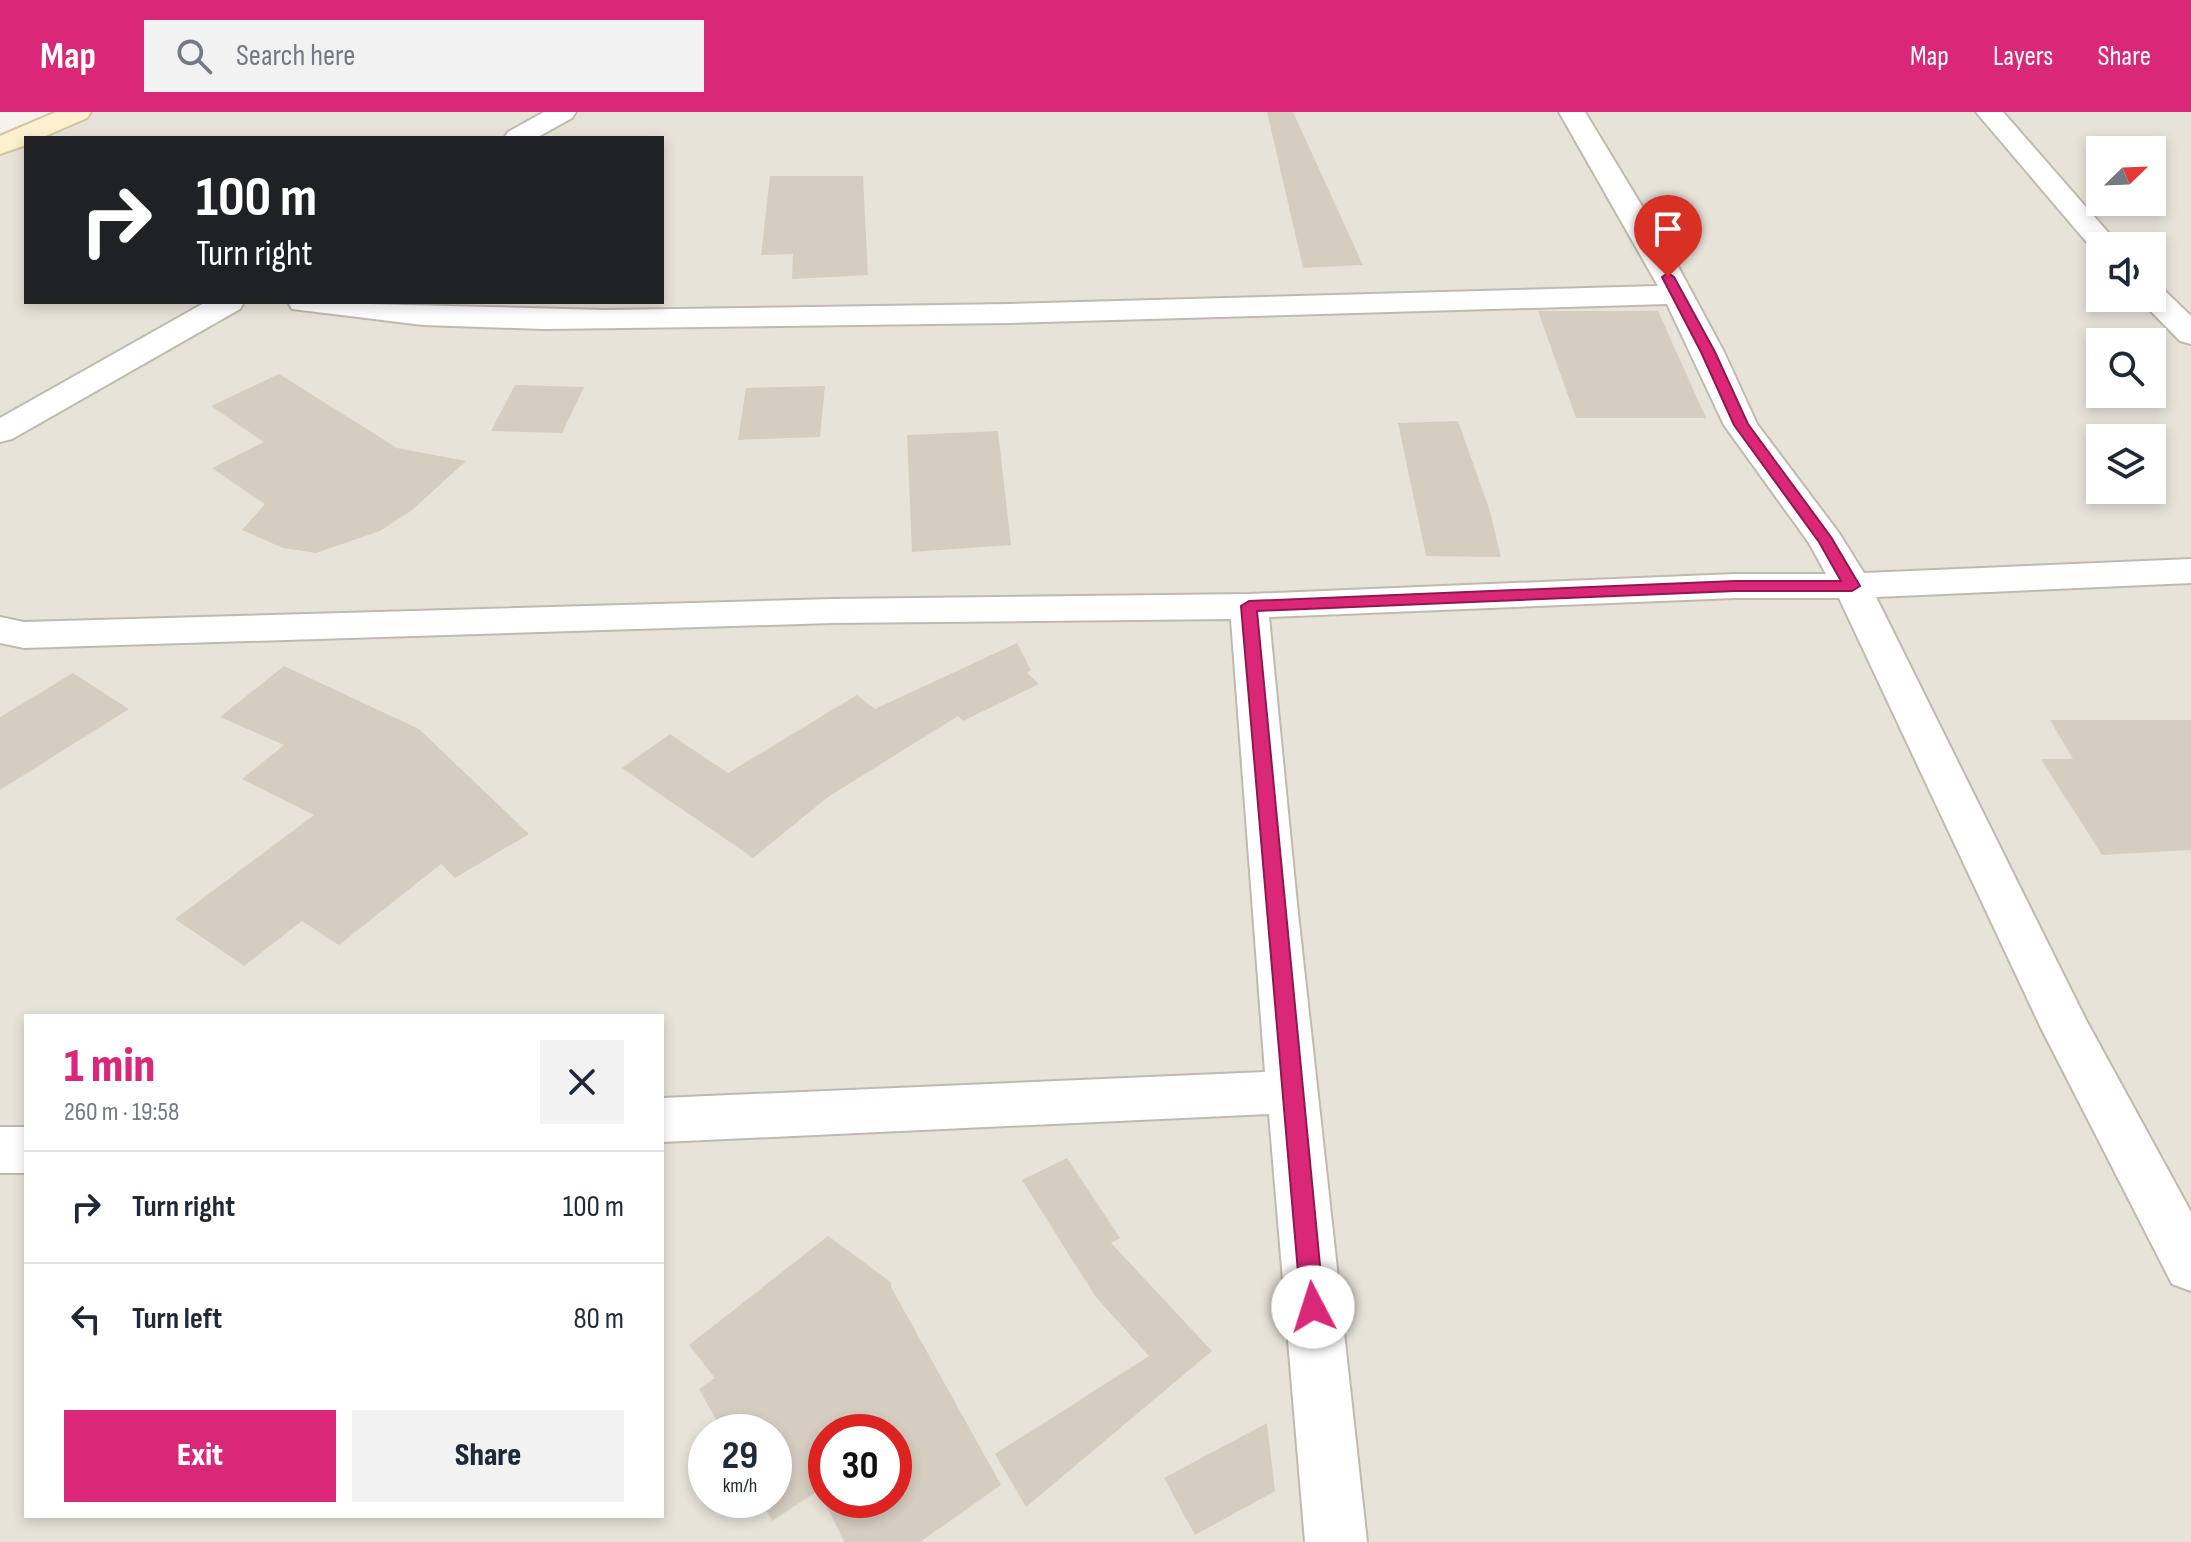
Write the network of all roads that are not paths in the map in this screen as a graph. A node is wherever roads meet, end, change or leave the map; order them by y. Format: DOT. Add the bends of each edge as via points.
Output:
graph roads {
  1 [pos="29,112"];
  2 [pos="78,112"];
  3 [pos="563,112"];
  4 [pos="1572,112"];
  5 [pos="1989,112"];
  6 [pos="0,124"];
  7 [pos="521,136"];
  8 [pos="0,146"];
  9 [pos="2093,232"];
  10 [pos="1677,295"];
  11 [pos="225,304"];
  12 [pos="317,304"];
  13 [pos="2166,310"];
  14 [pos="2191,334"];
  15 [pos="0,432"];
  16 [pos="2191,571"];
  17 [pos="1852,586"];
  18 [pos="1249,606"];
  19 [pos="0,630"];
  20 [pos="1293,1092"];
  21 [pos="664,1120"];
  22 [pos="0,1150"];
  23 [pos="24,1150"];
  24 [pos="2191,1266"];
  25 [pos="1336,1542"];
  1 -- 6 [label="main road"];
  2 -- 8 [label="main road"];
  3 -- 7 [label="street"];
  4 -- 10 [label="street"];
  5 -- 9 [label="street"];
  10 -- 12 [label="street" via="1009,315 543,319 400,316"];
  10 -- 17 [label="street" via="1741,425 1826,541"];
  11 -- 15 [label="street"];
  13 -- 14 [label="street"];
  16 -- 17 [label="street"];
  17 -- 18 [label="street"];
  17 -- 24 [label="street" via="2066,1028"];
  18 -- 19 [label="street" via="832,611 24,635"];
  18 -- 20 [label="street"];
  20 -- 21 [label="street"];
  20 -- 25 [label="street"];
  22 -- 23 [label="street"];
}
